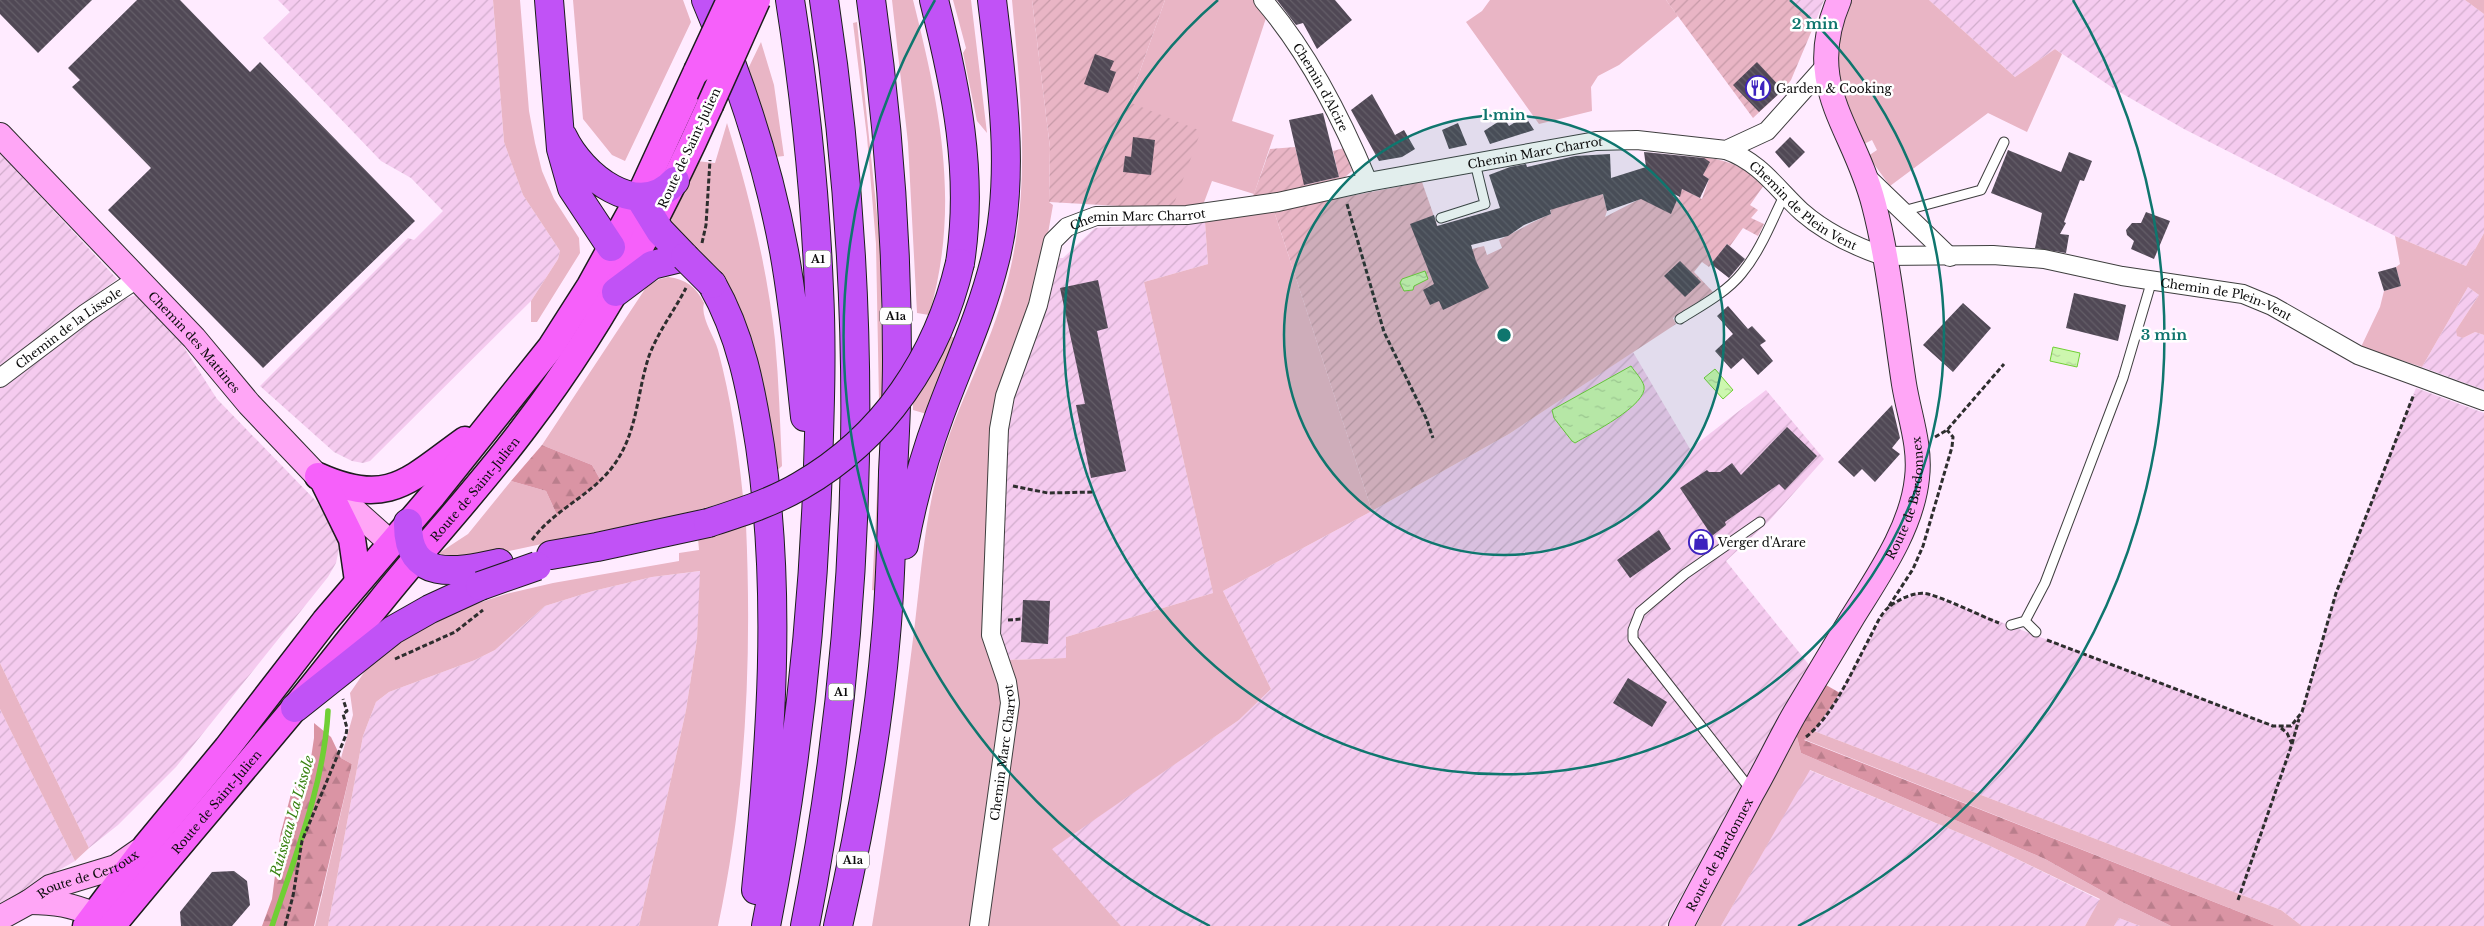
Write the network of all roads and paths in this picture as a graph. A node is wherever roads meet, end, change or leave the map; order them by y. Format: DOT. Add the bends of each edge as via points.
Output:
graph roads {
  1 [pos="549,0"];
  2 [pos="706,0"];
  3 [pos="730,0"];
  4 [pos="757,0"];
  5 [pos="790,0"];
  6 [pos="824,0"];
  7 [pos="871,0"];
  8 [pos="934,0"];
  9 [pos="992,0"];
  10 [pos="1263,0"];
  11 [pos="1839,0"];
  12 [pos="1825,66"];
  13 [pos="559,126"];
  14 [pos="0,135"];
  15 [pos="2004,142"];
  16 [pos="1726,150"];
  17 [pos="711,155"];
  18 [pos="1475,163"];
  19 [pos="1866,176"];
  20 [pos="675,181"];
  21 [pos="1368,182"];
  22 [pos="1343,189"];
  23 [pos="1785,194"];
  24 [pos="639,197"];
  25 [pos="1903,212"];
  26 [pos="1441,218"];
  27 [pos="655,221"];
  28 [pos="611,247"];
  29 [pos="1883,256"];
  30 [pos="1950,257"];
  31 [pos="697,267"];
  32 [pos="137,279"];
  33 [pos="2152,280"];
  34 [pos="616,292"];
  35 [pos="1680,320"];
  36 [pos="2004,364"];
  37 [pos="0,378"];
  38 [pos="2420,378"];
  39 [pos="2484,401"];
  40 [pos="496,417"];
  41 [pos="1947,430"];
  42 [pos="1433,438"];
  43 [pos="1917,447"];
  44 [pos="322,480"];
  45 [pos="997,485"];
  46 [pos="1094,492"];
  47 [pos="816,520"];
  48 [pos="1760,522"];
  49 [pos="400,533"];
  50 [pos="540,554"];
  51 [pos="408,568"];
  52 [pos="358,581"];
  53 [pos="485,595"];
  54 [pos="1888,607"];
  55 [pos="2025,621"];
  56 [pos="2012,625"];
  57 [pos="2036,632"];
  58 [pos="887,633"];
  59 [pos="392,660"];
  60 [pos="341,695"];
  61 [pos="295,708"];
  62 [pos="2299,718"];
  63 [pos="2280,727"];
  64 [pos="2292,744"];
  65 [pos="1777,748"];
  66 [pos="1753,792"];
  67 [pos="146,846"];
  68 [pos="2238,900"];
  69 [pos="29,902"];
  70 [pos="0,918"];
  71 [pos="102,923"];
  72 [pos="285,926"];
  73 [pos="753,926"];
  74 [pos="766,926"];
  75 [pos="804,926"];
  76 [pos="838,926"];
  77 [pos="980,926"];
  78 [pos="1681,926"];
  1 -- 13 [label="highway"];
  2 -- 47 [label="highway" via="743,94 777,220 795,324"];
  3 -- 24 [label="main road, Route de Saint-Julien, bridge"];
  4 -- 20 [label="main road, Route de Saint-Julien, bridge"];
  5 -- 47 [label="highway, A1" via="807,128 819,283 820,405"];
  6 -- 75 [label="highway, A1" via="851,242 856,456 850,589 841,689 820,845"];
  7 -- 58 [label="highway, A1a" via="887,129 895,262 897,360"];
  8 -- 50 [label="highway, bridge" via="956,93 965,156 966,211 960,263 952,296 930,350 909,384 878,424 841,458 800,486 756,507 708,523 597,547"];
  9 -- 58 [label="highway" via="1005,139 1000,234 986,293 919,479"];
  10 -- 21 [label="street, Chemin d'Alcire" via="1298,44"];
  11 -- 12 [label="street, Route de Bardonnex" via="1828,34"];
  12 -- 16 [label="street" via="1767,131"];
  12 -- 19 [label="street, Route de Bardonnex" via="1831,97"];
  13 -- 24 [label="highway" via="569,150 590,173 616,192"];
  13 -- 28 [label="highway" via="569,182"];
  14 -- 32 [label="street, Chemin des Mattines"];
  15 -- 25 [label="lane" via="1981,190"];
  16 -- 18 [label="street, Chemin Marc Charrot" via="1637,140 1596,141"];
  16 -- 23 [label="street, Chemin de Plein Vent" via="1759,167"];
  17 -- 31 [label="path" via="706,225"];
  18 -- 21 [label="street, Chemin Marc Charrot"];
  18 -- 26 [label="lane" via="1485,204"];
  19 -- 25 [label="street"];
  19 -- 29 [label="street, Route de Bardonnex"];
  20 -- 24 [label="highway" via="664,192"];
  20 -- 27 [label="main road, Route de Saint-Julien"];
  21 -- 22 [label="street, Chemin Marc Charrot"];
  22 -- 42 [label="path" via="1384,332"];
  22 -- 45 [label="street, Chemin Marc Charrot" via="1187,215 1096,216 1066,227 1053,241 1038,305 1005,396 999,429"];
  23 -- 29 [label="street, Chemin de Plein Vent" via="1826,230"];
  23 -- 35 [label="lane" via="1742,274"];
  24 -- 27 [label="highway"];
  24 -- 28 [label="main road, Route de Saint-Julien"];
  25 -- 30 [label="street"];
  27 -- 31 [label="highway" via="666,238"];
  27 -- 34 [label="main road, Route de Saint-Julien"];
  28 -- 40 [label="main road, Route de Saint-Julien" via="566,325"];
  29 -- 30 [label="street, Chemin de Plein-Vent"];
  29 -- 43 [label="street, Route de Bardonnex"];
  30 -- 33 [label="street, Chemin de Plein-Vent" via="1993,255 2044,259"];
  31 -- 34 [label="highway" via="652,265"];
  31 -- 50 [label="path" via="650,356 625,448 589,492 544,526"];
  31 -- 73 [label="highway" via="734,330 747,371 762,460 770,544 772,692"];
  32 -- 37 [label="street, Chemin de la Lissole"];
  32 -- 44 [label="street, Chemin des Mattines" via="194,338 248,404"];
  33 -- 38 [label="street, Chemin de Plein-Vent" via="2243,294 2272,306 2343,348"];
  33 -- 55 [label="lane" via="2123,378 2046,583"];
  34 -- 51 [label="main road, Route de Saint-Julien" via="528,423"];
  36 -- 41 [label="path"];
  38 -- 39 [label="street, Chemin de Plein-Vent"];
  38 -- 62 [label="path" via="2336,592 2309,693"];
  40 -- 44 [label="main road" via="416,475 395,486 375,491 357,490"];
  40 -- 49 [label="main road, Route de Saint-Julien"];
  41 -- 43 [label="path"];
  41 -- 54 [label="path" via="1953,437 1952,447 1923,546 1913,569"];
  43 -- 65 [label="street, Route de Bardonnex" via="1914,497 1890,556"];
  44 -- 49 [label="street, Chemin des Mattines"];
  44 -- 52 [label="main road" via="352,539"];
  45 -- 46 [label="path" via="1048,492"];
  45 -- 77 [label="street, Chemin Marc Charrot" via="991,635 1007,682 1010,703"];
  47 -- 74 [label="highway, A1" via="801,703"];
  48 -- 66 [label="lane" via="1685,574 1640,612 1633,630 1633,639"];
  49 -- 51 [label="highway" via="409,547"];
  49 -- 52 [label="main road, Route de Saint-Julien"];
  50 -- 51 [label="highway" via="449,571"];
  50 -- 53 [label="highway, bridge"];
  51 -- 61 [label="main road, Route de Saint-Julien"];
  52 -- 67 [label="main road, Route de Saint-Julien"];
  53 -- 59 [label="path" via="455,632"];
  53 -- 61 [label="highway" via="430,609 393,630"];
  54 -- 56 [label="path" via="1912,595 1927,594 2001,624"];
  54 -- 65 [label="path" via="1840,693 1814,731 1803,739"];
  55 -- 56 [label="lane"];
  55 -- 57 [label="lane"];
  57 -- 63 [label="path" via="2060,646"];
  58 -- 76 [label="highway, A1a" via="872,754"];
  60 -- 72 [label="path" via="347,711 343,714 346,735 302,842"];
  61 -- 71 [label="main road, Route de Saint-Julien"];
  62 -- 63 [label="path" via="2291,726"];
  62 -- 64 [label="path"];
  63 -- 64 [label="path"];
  64 -- 68 [label="path"];
  65 -- 66 [label="street, Route de Bardonnex"];
  66 -- 78 [label="street, Route de Bardonnex"];
  67 -- 69 [label="street, Route de Certoux" via="122,864 50,887"];
  67 -- 71 [label="main road, Route de Saint-Julien"];
  69 -- 70 [label="street, Route de Certoux"];
  69 -- 71 [label="street, Route de Certoux" via="69,904"];
}
